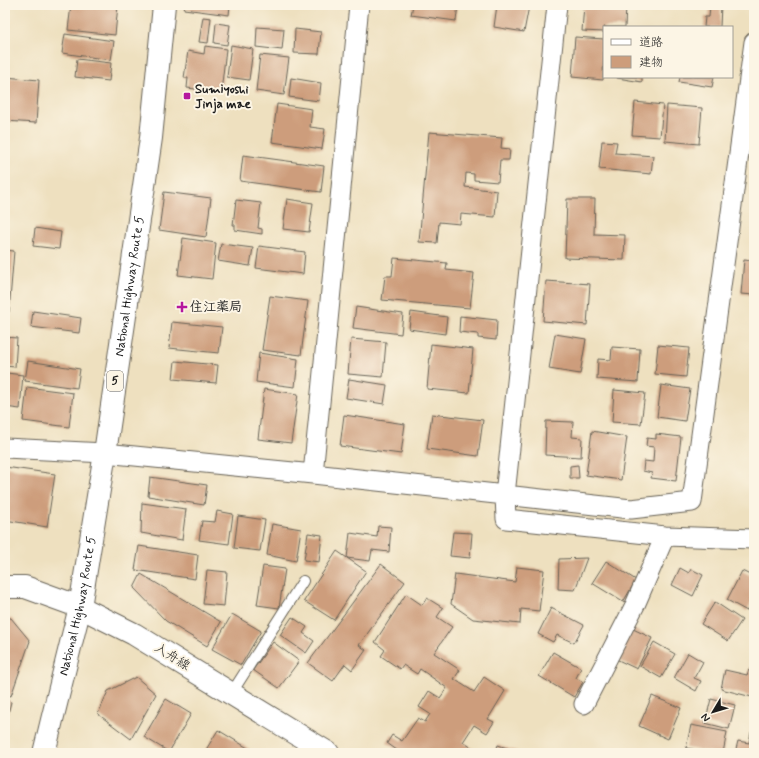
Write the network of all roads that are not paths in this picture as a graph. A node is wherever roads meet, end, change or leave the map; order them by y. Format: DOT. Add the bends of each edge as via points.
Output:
graph roads {
  1 [pos="164,5"];
  2 [pos="359,5"];
  3 [pos="557,5"];
  4 [pos="754,42"];
  5 [pos="5,448"];
  6 [pos="105,453"];
  7 [pos="313,474"];
  8 [pos="505,495"];
  9 [pos="665,536"];
  10 [pos="754,539"];
  11 [pos="303,581"];
  12 [pos="5,587"];
  13 [pos="80,607"];
  14 [pos="231,694"];
  15 [pos="584,704"];
  16 [pos="44,753"];
  17 [pos="328,753"];
  1 -- 6 [label="main road, National Highway Route 5 / 5" via="151,138"];
  2 -- 7 [label="street"];
  3 -- 8 [label="street"];
  4 -- 8 [label="street" via="692,502 631,509"];
  5 -- 6 [label="street"];
  6 -- 7 [label="street"];
  6 -- 13 [label="main road, National Highway Route 5 / 5"];
  7 -- 8 [label="street"];
  8 -- 9 [label="street" via="506,519"];
  9 -- 10 [label="street"];
  9 -- 15 [label="street" via="635,605"];
  11 -- 14 [label="lane"];
  12 -- 13 [label="main road, 入舟線" via="26,587"];
  13 -- 14 [label="main road, 入舟線" via="134,634"];
  13 -- 16 [label="main road, National Highway Route 5 / 5"];
  14 -- 17 [label="main road, 入舟線"];
}
